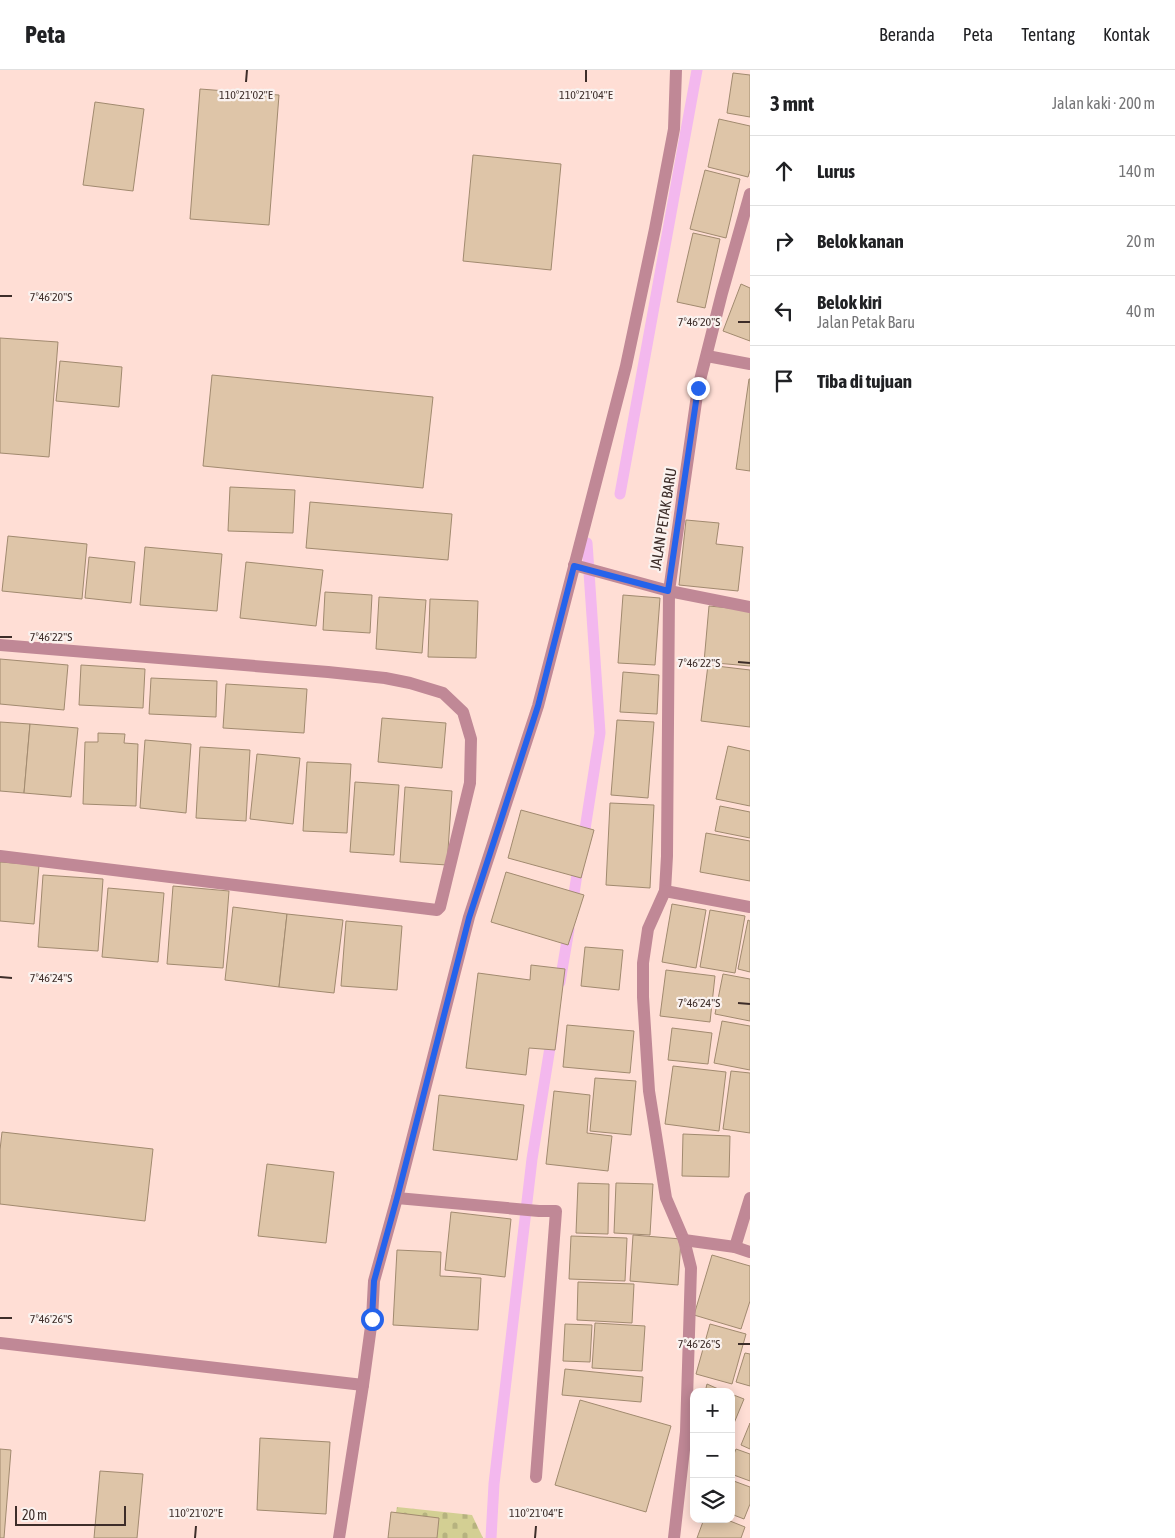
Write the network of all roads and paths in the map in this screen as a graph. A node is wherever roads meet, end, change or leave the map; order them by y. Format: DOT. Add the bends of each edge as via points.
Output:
graph roads {
  1 [pos="676,70"];
  2 [pos="750,194"];
  3 [pos="707,356"];
  4 [pos="750,364"];
  5 [pos="574,566"];
  6 [pos="668,591"];
  7 [pos="750,607"];
  8 [pos="0,645"];
  9 [pos="0,856"];
  10 [pos="665,891"];
  11 [pos="750,907"];
  12 [pos="397,1198"];
  13 [pos="750,1198"];
  14 [pos="684,1240"];
  15 [pos="735,1247"];
  16 [pos="750,1252"];
  17 [pos="0,1343"];
  18 [pos="363,1385"];
  19 [pos="536,1477"];
  20 [pos="339,1538"];
  21 [pos="674,1538"];
  1 -- 5 [label="street" via="674,129 656,229 626,366"];
  2 -- 3 [label="street, JALAN PETAK BARU"];
  3 -- 4 [label="street"];
  3 -- 6 [label="street, JALAN PETAK BARU" via="698,388"];
  5 -- 6 [label="street"];
  5 -- 12 [label="street" via="538,706 469,918"];
  6 -- 7 [label="street"];
  6 -- 10 [label="street, JALAN PETAK BARU"];
  8 -- 9 [label="street" via="393,680 443,693 463,712 471,739 470,783 437,910"];
  10 -- 11 [label="street"];
  10 -- 14 [label="street" via="648,929 643,997 649,1091 666,1198"];
  12 -- 18 [label="street" via="374,1281"];
  12 -- 19 [label="street" via="556,1211"];
  13 -- 15 [label="street"];
  14 -- 15 [label="street"];
  14 -- 21 [label="street" via="691,1268 686,1432"];
  15 -- 16 [label="street"];
  17 -- 18 [label="street"];
  18 -- 20 [label="street"];
}
